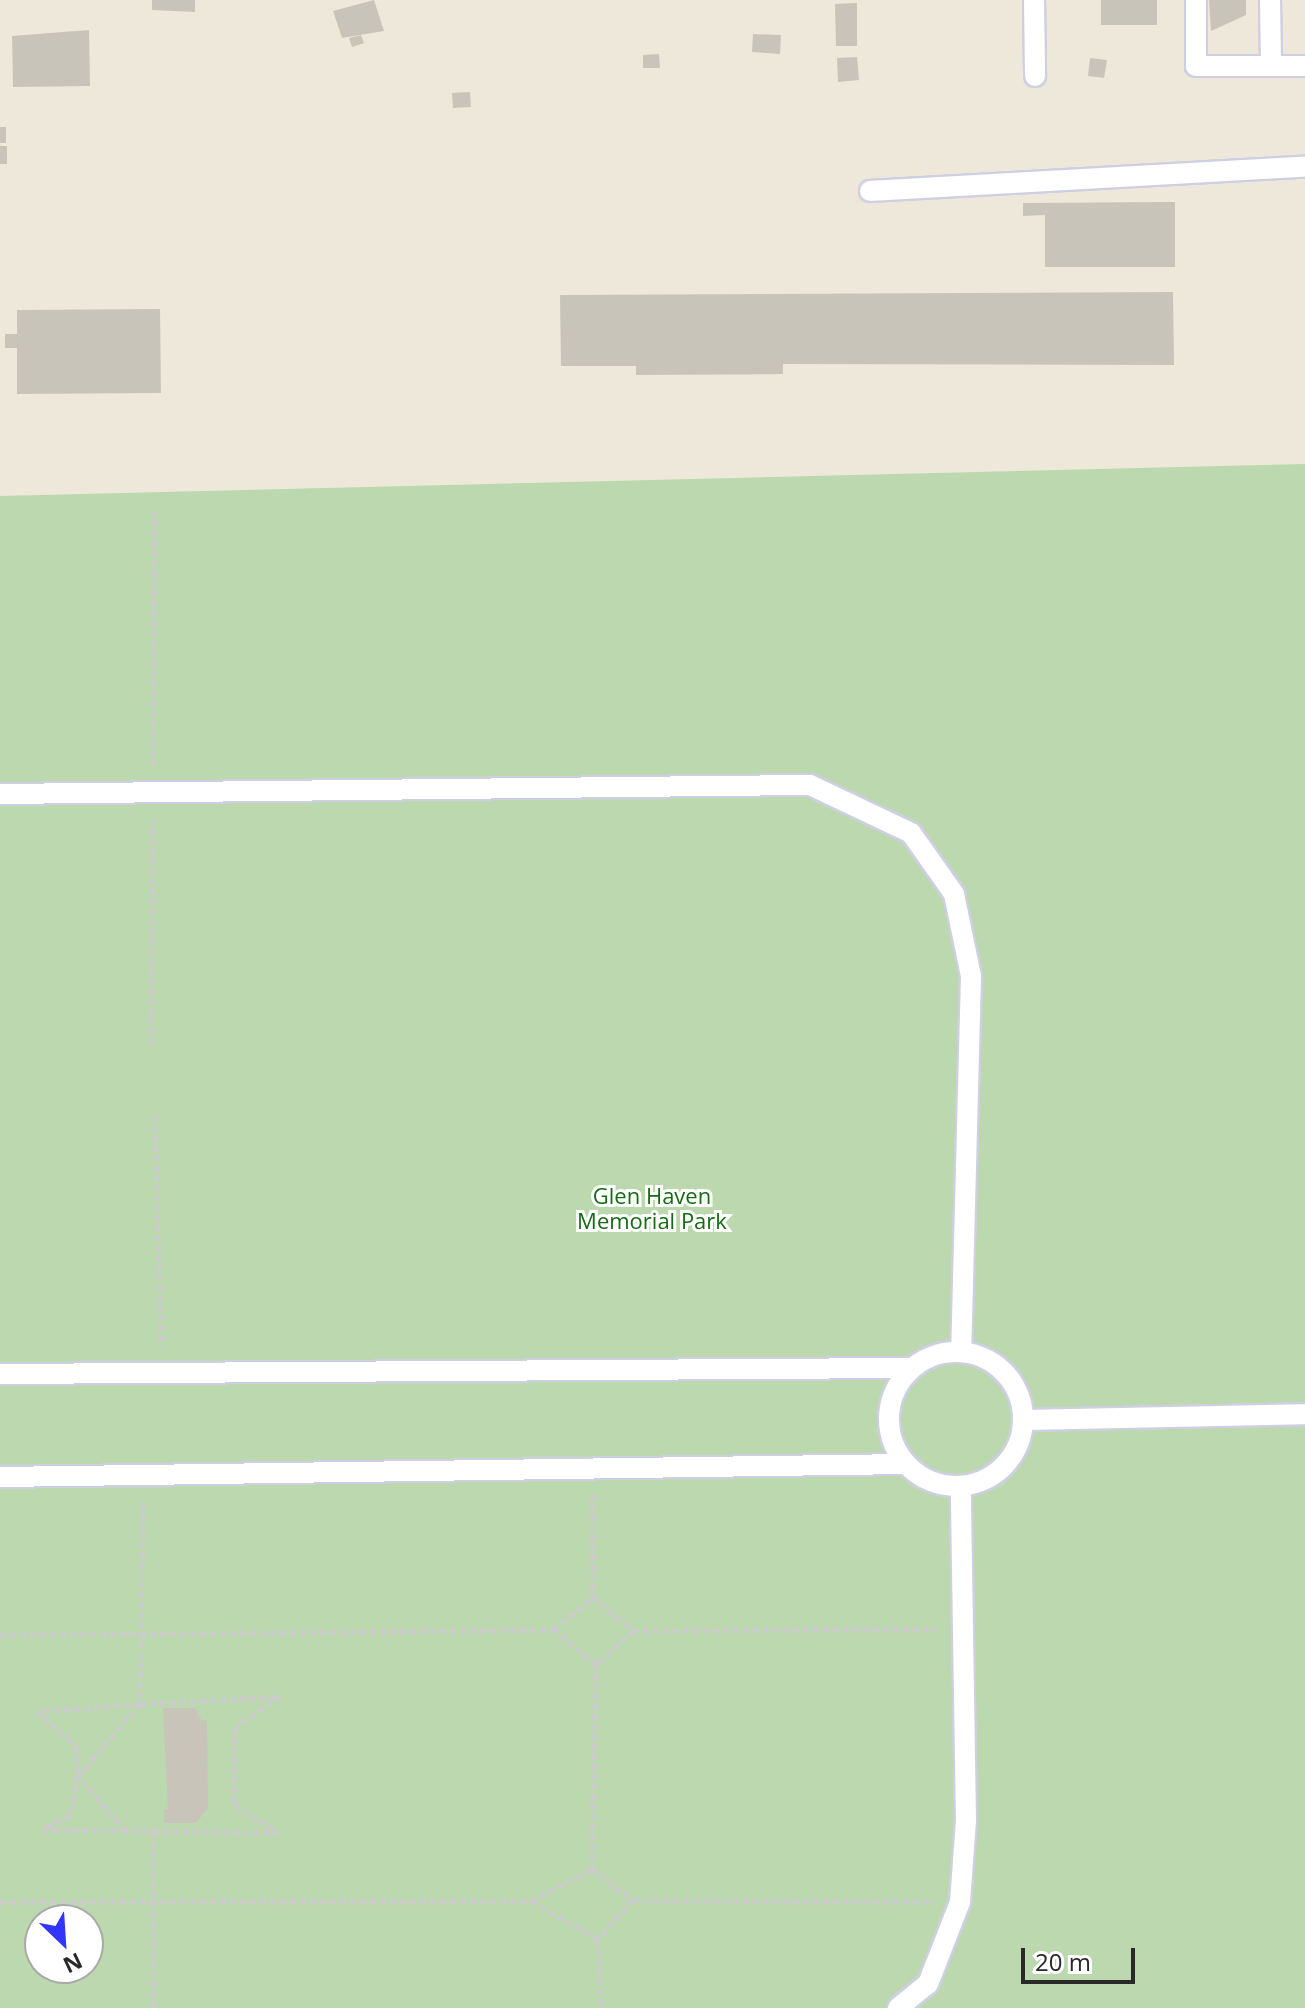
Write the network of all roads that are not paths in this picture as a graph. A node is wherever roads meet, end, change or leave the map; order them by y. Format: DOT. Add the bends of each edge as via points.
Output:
graph roads {
  1 [pos="1034,0"];
  2 [pos="1196,0"];
  3 [pos="1270,0"];
  4 [pos="1271,66"];
  5 [pos="1305,66"];
  6 [pos="1035,76"];
  7 [pos="1305,167"];
  8 [pos="870,191"];
  9 [pos="0,794"];
  10 [pos="961,1352"];
  11 [pos="911,1368"];
  12 [pos="0,1374"];
  13 [pos="1305,1414"];
  14 [pos="1023,1420"];
  15 [pos="905,1464"];
  16 [pos="0,1477"];
  17 [pos="961,1486"];
  18 [pos="898,2008"];
  1 -- 6 [label="lane"];
  2 -- 4 [label="lane" via="1196,66"];
  3 -- 4 [label="lane"];
  4 -- 5 [label="lane"];
  7 -- 8 [label="lane"];
  9 -- 10 [label="lane" via="810,785 911,833 954,894 971,976"];
  10 -- 11 [label="lane" via="943,1353"];
  10 -- 14 [label="lane" via="998,1367 1021,1400"];
  11 -- 12 [label="lane"];
  11 -- 15 [label="lane" via="890,1404 893,1446"];
  13 -- 14 [label="lane"];
  14 -- 17 [label="lane" via="1020,1439 997,1472"];
  15 -- 16 [label="lane"];
  15 -- 17 [label="lane" via="930,1481"];
  17 -- 18 [label="lane" via="966,1821 960,1902 928,1984"];
}
